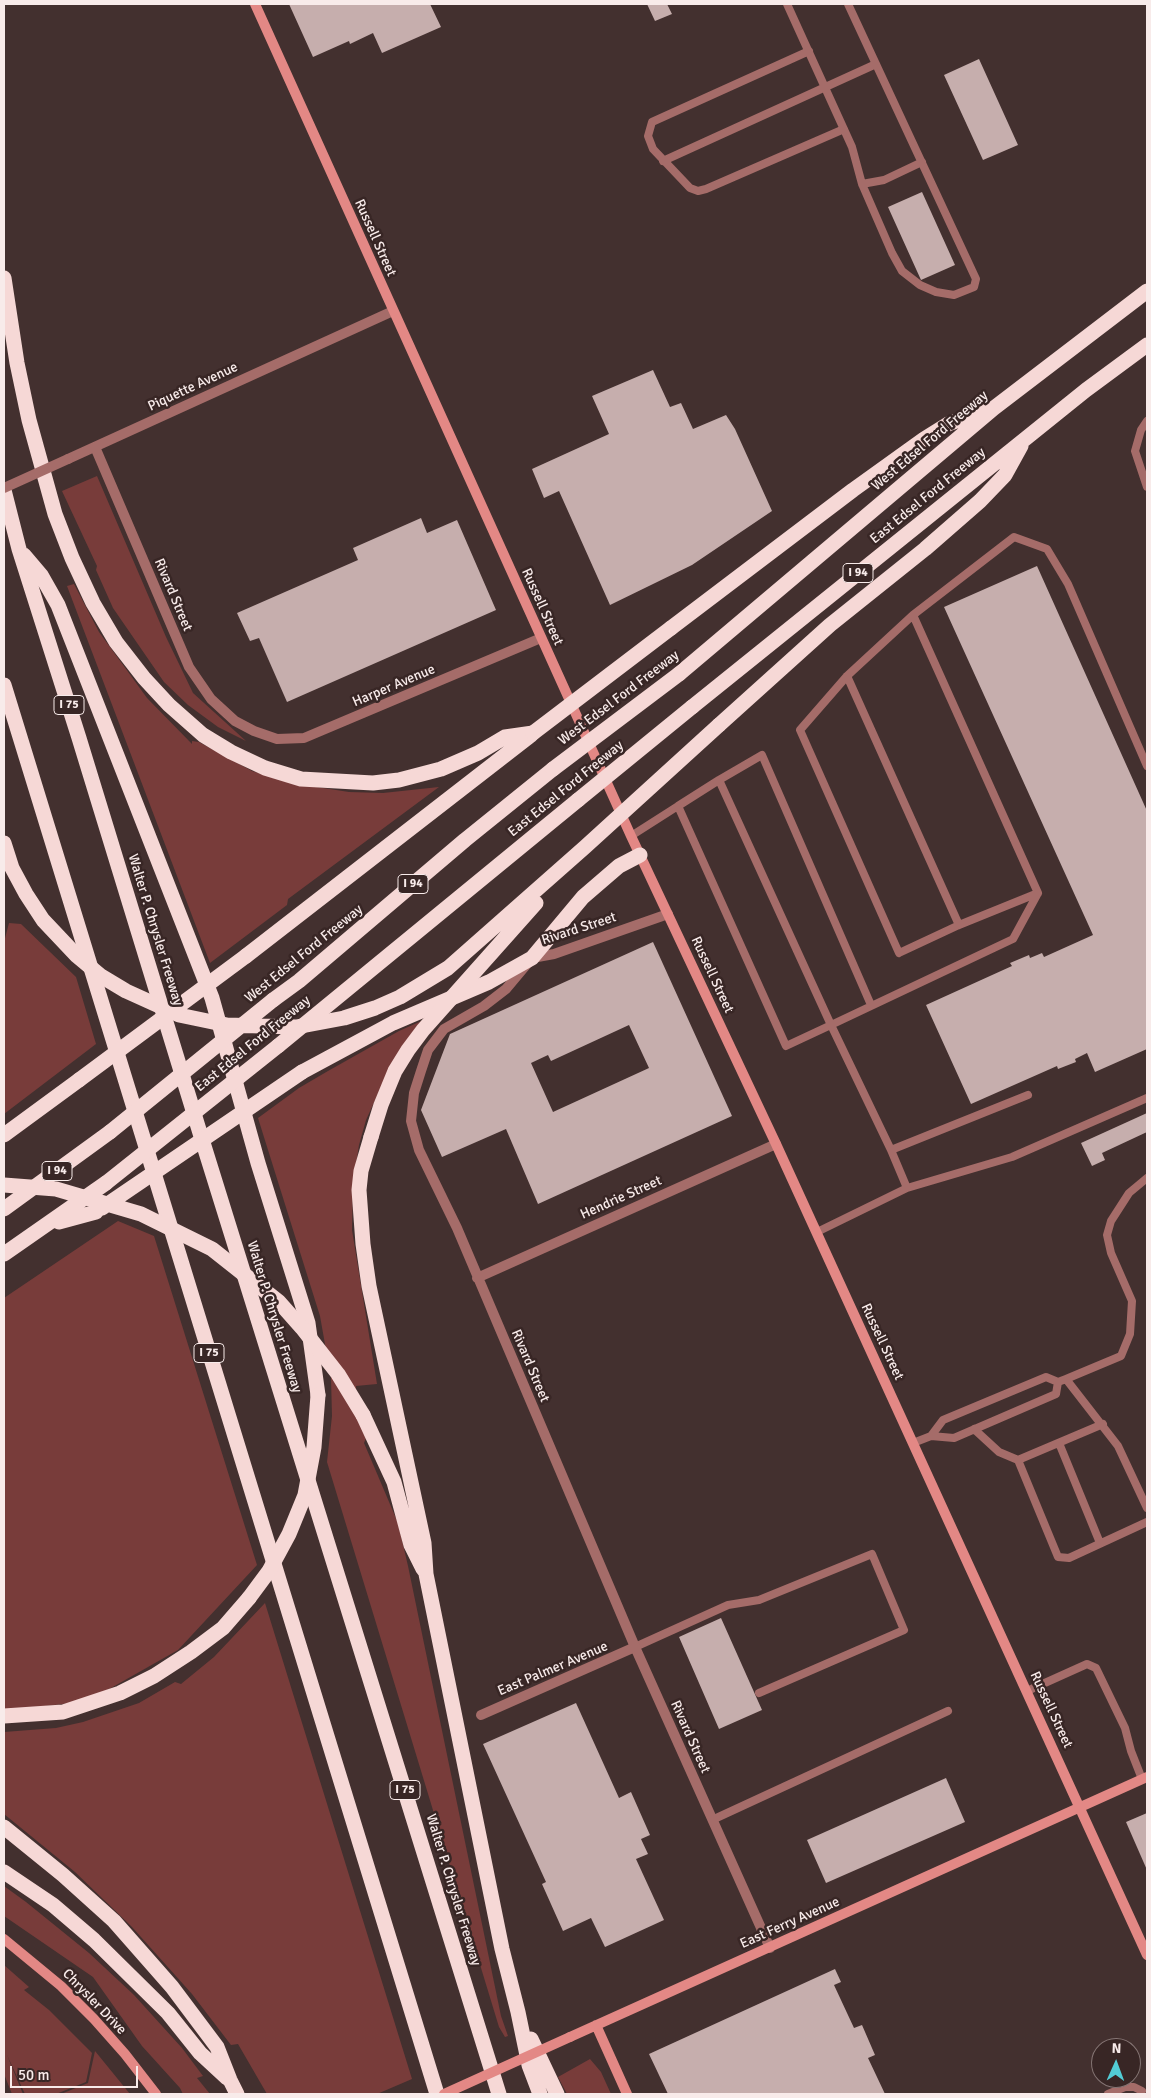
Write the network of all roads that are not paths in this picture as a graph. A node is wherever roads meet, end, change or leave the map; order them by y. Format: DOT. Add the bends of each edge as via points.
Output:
graph roads {
  1 [pos="255,4"];
  2 [pos="787,4"];
  3 [pos="848,4"];
  4 [pos="809,51"];
  5 [pos="876,64"];
  6 [pos="825,87"];
  7 [pos="844,129"];
  8 [pos="663,161"];
  9 [pos="922,162"];
  10 [pos="862,184"];
  11 [pos="4,278"];
  12 [pos="1147,291"];
  13 [pos="393,311"];
  14 [pos="1147,344"];
  15 [pos="994,408"];
  16 [pos="1147,421"];
  17 [pos="1026,439"];
  18 [pos="95,447"];
  19 [pos="1147,487"];
  20 [pos="4,489"];
  21 [pos="19,549"];
  22 [pos="913,615"];
  23 [pos="541,638"];
  24 [pos="847,676"];
  25 [pos="4,685"];
  26 [pos="254,731"];
  27 [pos="533,733"];
  28 [pos="1147,766"];
  29 [pos="719,780"];
  30 [pos="678,806"];
  31 [pos="631,836"];
  32 [pos="4,843"];
  33 [pos="585,847"];
  34 [pos="640,855"];
  35 [pos="1038,893"];
  36 [pos="668,914"];
  37 [pos="959,925"];
  38 [pos="532,958"];
  39 [pos="872,1005"];
  40 [pos="830,1024"];
  41 [pos="1028,1095"];
  42 [pos="1147,1098"];
  43 [pos="4,1136"];
  44 [pos="776,1144"];
  45 [pos="891,1150"];
  46 [pos="1147,1178"];
  47 [pos="4,1185"];
  48 [pos="907,1188"];
  49 [pos="4,1209"];
  50 [pos="47,1225"];
  51 [pos="817,1232"];
  52 [pos="4,1254"];
  53 [pos="478,1278"];
  54 [pos="1062,1380"];
  55 [pos="1102,1424"];
  56 [pos="974,1429"];
  57 [pos="931,1436"];
  58 [pos="913,1442"];
  59 [pos="1059,1442"];
  60 [pos="1018,1460"];
  61 [pos="1147,1508"];
  62 [pos="1147,1522"];
  63 [pos="1100,1543"];
  64 [pos="426,1574"];
  65 [pos="635,1648"];
  66 [pos="1027,1691"];
  67 [pos="759,1693"];
  68 [pos="948,1711"];
  69 [pos="481,1714"];
  70 [pos="4,1716"];
  71 [pos="1145,1778"];
  72 [pos="1080,1807"];
  73 [pos="712,1820"];
  74 [pos="4,1827"];
  75 [pos="4,1872"];
  76 [pos="4,1940"];
  77 [pos="770,1948"];
  78 [pos="1147,1955"];
  79 [pos="518,2012"];
  80 [pos="596,2025"];
  81 [pos="230,2080"];
  82 [pos="1142,2091"];
  83 [pos="156,2094"];
  84 [pos="237,2094"];
  85 [pos="437,2094"];
  86 [pos="444,2094"];
  87 [pos="500,2094"];
  88 [pos="540,2094"];
  89 [pos="557,2094"];
  90 [pos="627,2094"];
  91 [pos="1108,2094"];
  1 -- 13 [label="street, Russell Street"];
  2 -- 4 [label="lane"];
  3 -- 5 [label="lane"];
  4 -- 6 [label="lane"];
  4 -- 8 [label="lane" via="652,122 648,136 653,150"];
  5 -- 6 [label="lane"];
  5 -- 9 [label="lane"];
  6 -- 7 [label="lane"];
  6 -- 8 [label="lane"];
  7 -- 8 [label="lane" via="698,191 690,188"];
  7 -- 10 [label="lane"];
  9 -- 10 [label="lane" via="884,180"];
  9 -- 10 [label="lane" via="976,279 974,287 954,295 920,285 902,271"];
  11 -- 27 [label="highway" via="29,420 55,514 72,558 116,642 156,692 203,735 265,768 301,779 373,782 399,780 441,769 505,737"];
  12 -- 15 [label="highway, West Edsel Ford Freeway / I 94"];
  13 -- 18 [label="street, Piquette Avenue"];
  13 -- 23 [label="street, Russell Street"];
  14 -- 17 [label="highway, East Edsel Ford Freeway / I 94"];
  15 -- 27 [label="highway, bridge" via="948,424 924,439"];
  15 -- 49 [label="highway, West Edsel Ford Freeway / I 94, bridge" via="679,674 553,769 299,981 110,1132"];
  16 -- 19 [label="lane" via="1135,451"];
  17 -- 33 [label="highway, bridge" via="1005,475 980,501 830,625"];
  17 -- 50 [label="highway, East Edsel Ford Freeway / I 94, bridge" via="278,1046 106,1183"];
  18 -- 20 [label="street, Piquette Avenue, bridge"];
  18 -- 26 [label="street, Rivard Street" via="189,667 211,699 235,722"];
  20 -- 21 [label="highway, I 75"];
  21 -- 70 [label="highway, bridge" via="41,575 58,605 212,998 258,1163 308,1323 318,1394 314,1447 305,1495 269,1571 223,1628 154,1676 120,1693 63,1712"];
  21 -- 87 [label="highway, Walter P. Chrysler Freeway / I 75"];
  22 -- 24 [label="lane"];
  22 -- 28 [label="lane" via="1014,537 1047,549 1068,584"];
  22 -- 35 [label="lane"];
  23 -- 26 [label="street, Harper Avenue" via="304,738 277,739"];
  23 -- 31 [label="street, Russell Street"];
  24 -- 37 [label="lane"];
  24 -- 37 [label="lane" via="800,730 899,953"];
  25 -- 85 [label="highway, I 75"];
  27 -- 43 [label="highway, bridge" via="246,956"];
  29 -- 30 [label="lane"];
  29 -- 39 [label="lane" via="762,755"];
  29 -- 40 [label="lane"];
  30 -- 31 [label="lane"];
  30 -- 40 [label="lane" via="786,1046"];
  31 -- 34 [label="street, Russell Street"];
  32 -- 33 [label="highway, bridge" via="17,877 43,920 101,976 179,1015 227,1025 271,1028 344,1018 400,997 428,982 467,953"];
  33 -- 64 [label="highway, bridge" via="423,1030 394,1071 380,1105 361,1171 359,1190 369,1286 424,1543"];
  34 -- 36 [label="street, Russell Street"];
  34 -- 38 [label="highway" via="619,866 582,897"];
  35 -- 37 [label="lane"];
  35 -- 39 [label="lane" via="1013,939"];
  36 -- 38 [label="street, Rivard Street" via="554,954"];
  36 -- 44 [label="street, Russell Street"];
  38 -- 50 [label="highway, bridge" via="489,982 386,1027 302,1072 96,1212"];
  38 -- 53 [label="street, Rivard Street" via="506,988 484,1006 444,1030 428,1050 414,1094 411,1122 419,1150"];
  39 -- 40 [label="lane"];
  40 -- 45 [label="lane"];
  41 -- 45 [label="lane"];
  42 -- 48 [label="lane" via="1012,1157"];
  44 -- 51 [label="street, Russell Street"];
  44 -- 53 [label="street, Hendrie Street"];
  45 -- 48 [label="lane"];
  46 -- 54 [label="lane" via="1129,1193 1107,1235 1132,1301 1130,1334 1120,1356"];
  47 -- 64 [label="highway, bridge" via="56,1189 141,1214 212,1249 279,1302 338,1374 363,1415 394,1482 411,1545"];
  48 -- 51 [label="lane"];
  50 -- 52 [label="highway, East Edsel Ford Freeway / I 94"];
  51 -- 58 [label="street, Russell Street"];
  53 -- 65 [label="street, Rivard Street"];
  54 -- 55 [label="lane"];
  54 -- 56 [label="lane" via="1056,1394"];
  54 -- 57 [label="lane" via="1046,1377 943,1420"];
  55 -- 59 [label="lane"];
  55 -- 61 [label="lane" via="1118,1446"];
  56 -- 57 [label="lane" via="954,1438"];
  56 -- 60 [label="lane" via="999,1452"];
  57 -- 58 [label="lane"];
  58 -- 66 [label="street, Russell Street"];
  59 -- 60 [label="lane"];
  59 -- 63 [label="lane"];
  60 -- 63 [label="lane" via="1058,1557 1069,1558"];
  62 -- 63 [label="lane"];
  64 -- 79 [label="highway" via="502,1949"];
  65 -- 67 [label="lane" via="728,1605 759,1600 872,1554 904,1630"];
  65 -- 69 [label="street, East Palmer Avenue"];
  65 -- 73 [label="street, Rivard Street"];
  66 -- 71 [label="lane" via="1087,1664 1096,1668"];
  66 -- 72 [label="street, Russell Street"];
  68 -- 73 [label="lane"];
  71 -- 72 [label="street, East Ferry Avenue"];
  72 -- 77 [label="street, East Ferry Avenue"];
  72 -- 78 [label="street, Russell Street"];
  73 -- 77 [label="street, Rivard Street"];
  74 -- 81 [label="highway" via="64,1875 114,1922 172,1987 217,2047"];
  75 -- 81 [label="highway" via="94,1940 168,2013 200,2053"];
  76 -- 83 [label="street, Chrysler Drive" via="61,1986 94,2019"];
  77 -- 80 [label="street, East Ferry Avenue"];
  79 -- 88 [label="highway" via="529,2065"];
  79 -- 89 [label="highway"];
  80 -- 86 [label="street, East Ferry Avenue, bridge"];
  80 -- 90 [label="street"];
  81 -- 84 [label="highway"];
  82 -- 91 [label="lane" via="1125,2087"];
}
